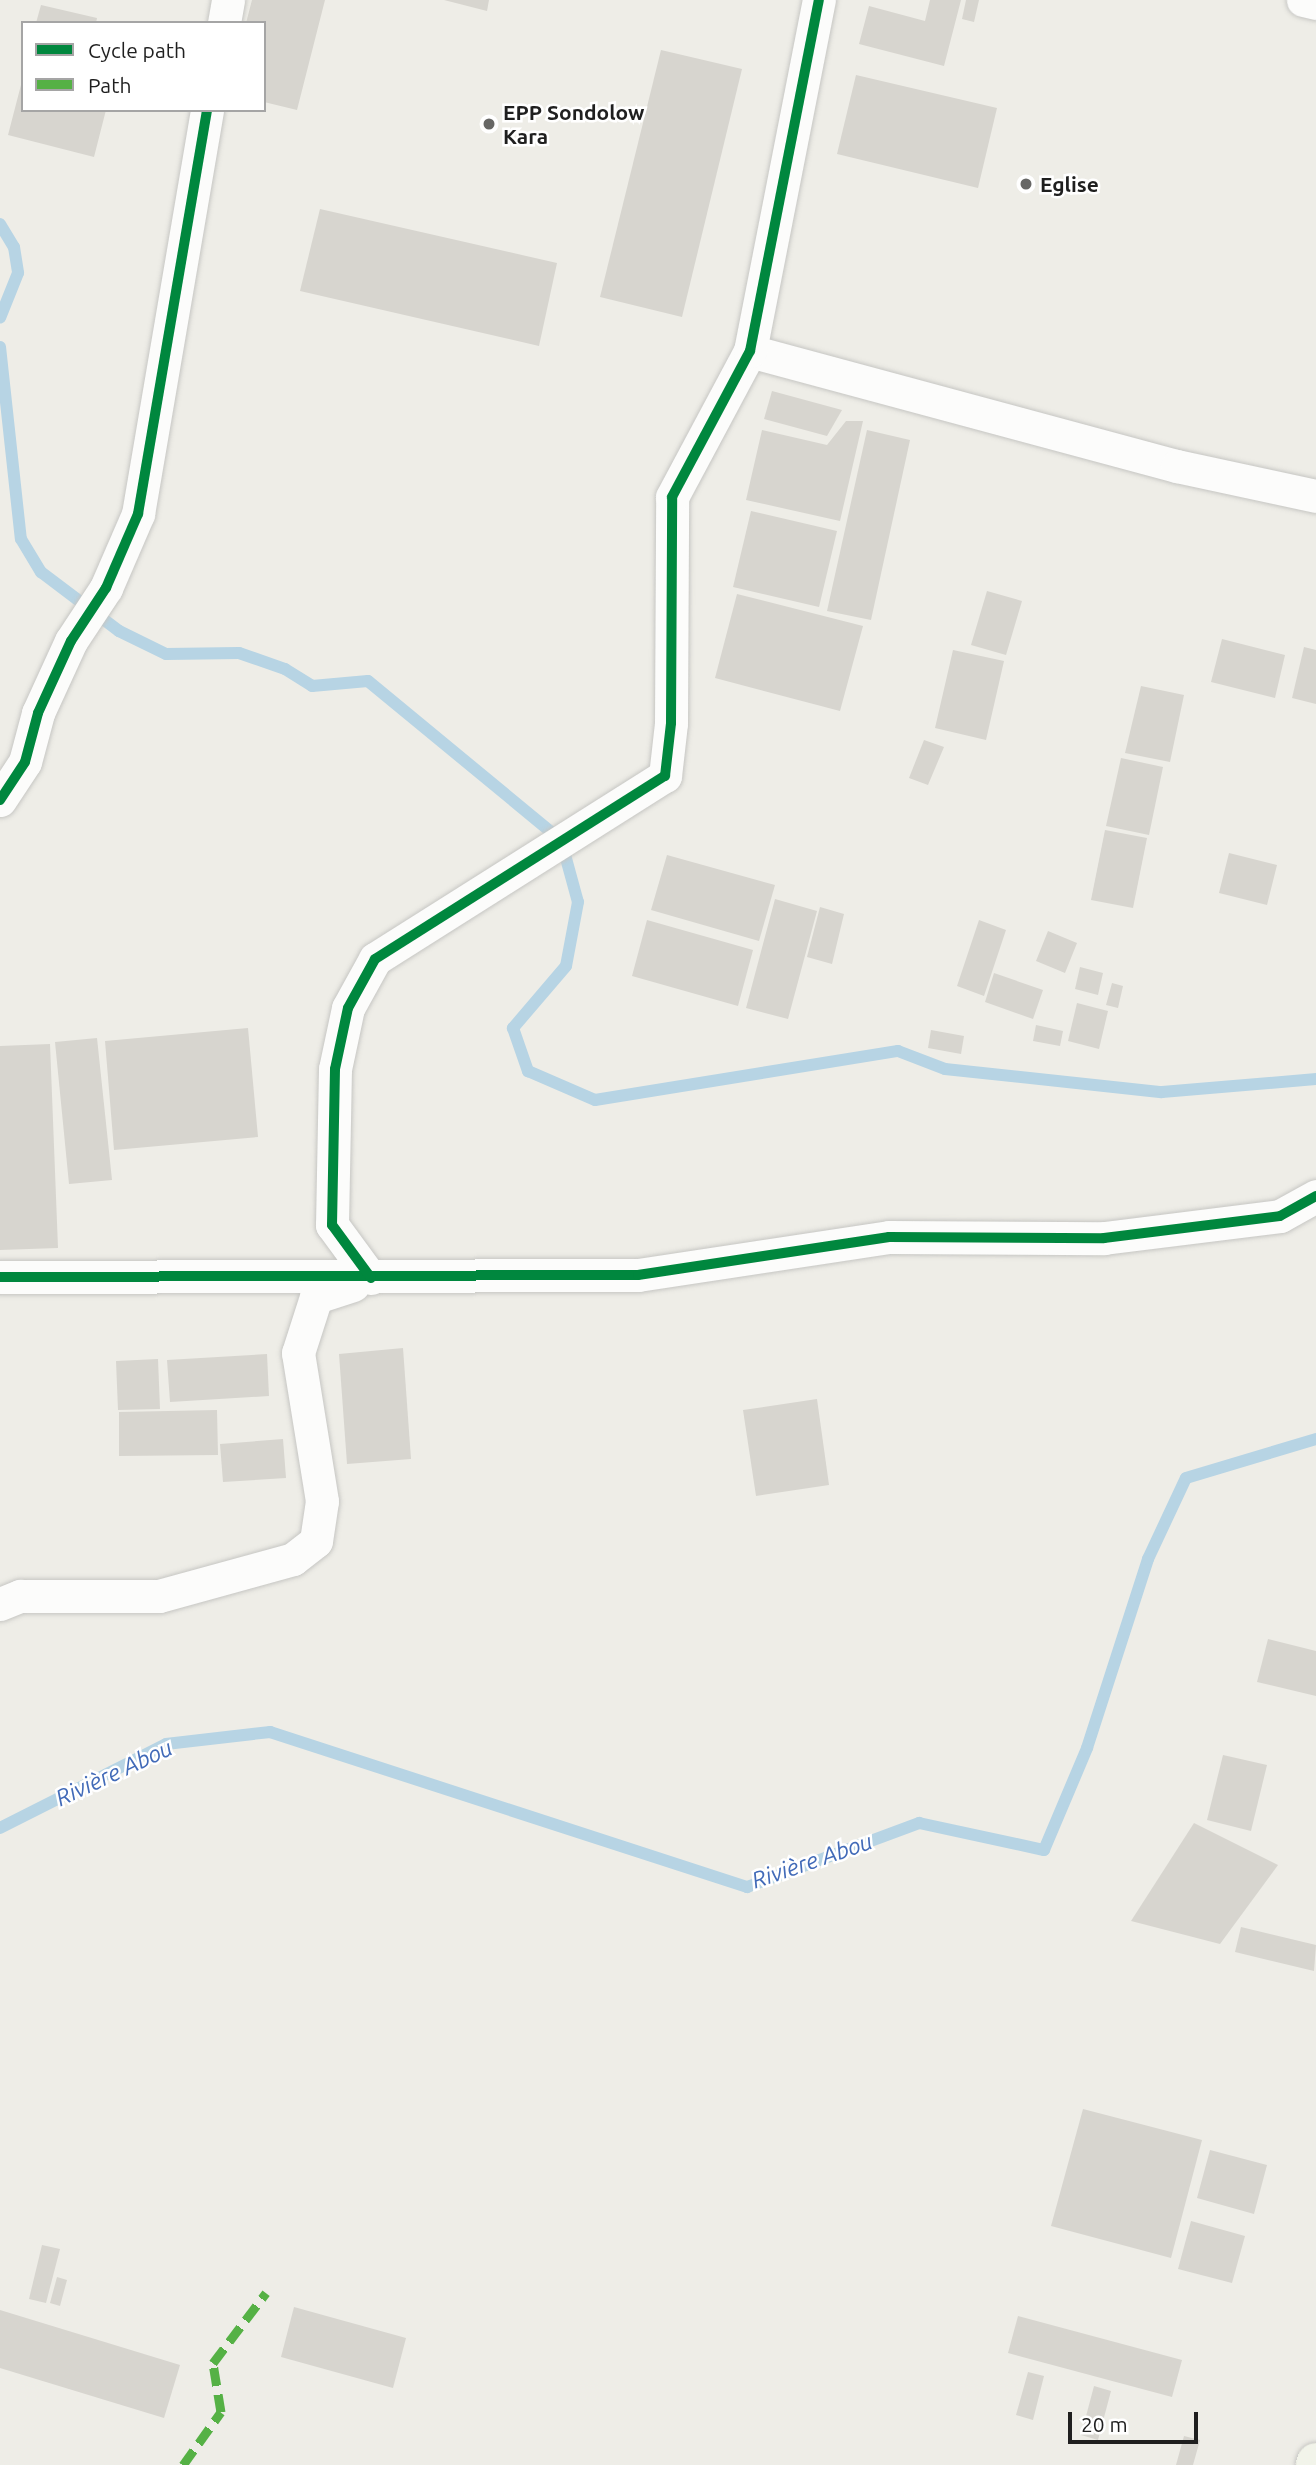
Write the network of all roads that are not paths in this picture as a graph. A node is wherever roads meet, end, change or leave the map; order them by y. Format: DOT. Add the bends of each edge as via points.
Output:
graph roads {
  1 [pos="228,0"];
  2 [pos="820,0"];
  3 [pos="1303,0"];
  4 [pos="1316,3"];
  5 [pos="224,21"];
  6 [pos="206,112"];
  7 [pos="750,351"];
  8 [pos="1316,496"];
  9 [pos="0,800"];
  10 [pos="1316,1196"];
  11 [pos="0,1277"];
  12 [pos="371,1278"];
  13 [pos="0,1604"];
  1 -- 5 [label="street"];
  2 -- 7 [label="street"];
  3 -- 4 [label="street"];
  6 -- 9 [label="street" via="138,514 106,588 71,641 38,713 25,762"];
  7 -- 8 [label="street" via="1177,466"];
  7 -- 12 [label="street" via="672,497 671,723 665,776 375,959 348,1008 335,1069 332,1225"];
  10 -- 12 [label="street" via="1280,1216 1104,1238 889,1237 638,1275"];
  11 -- 12 [label="street"];
  12 -- 13 [label="street" via="316,1297 298,1353 323,1501 316,1541 293,1559 159,1596 20,1596"];
}
